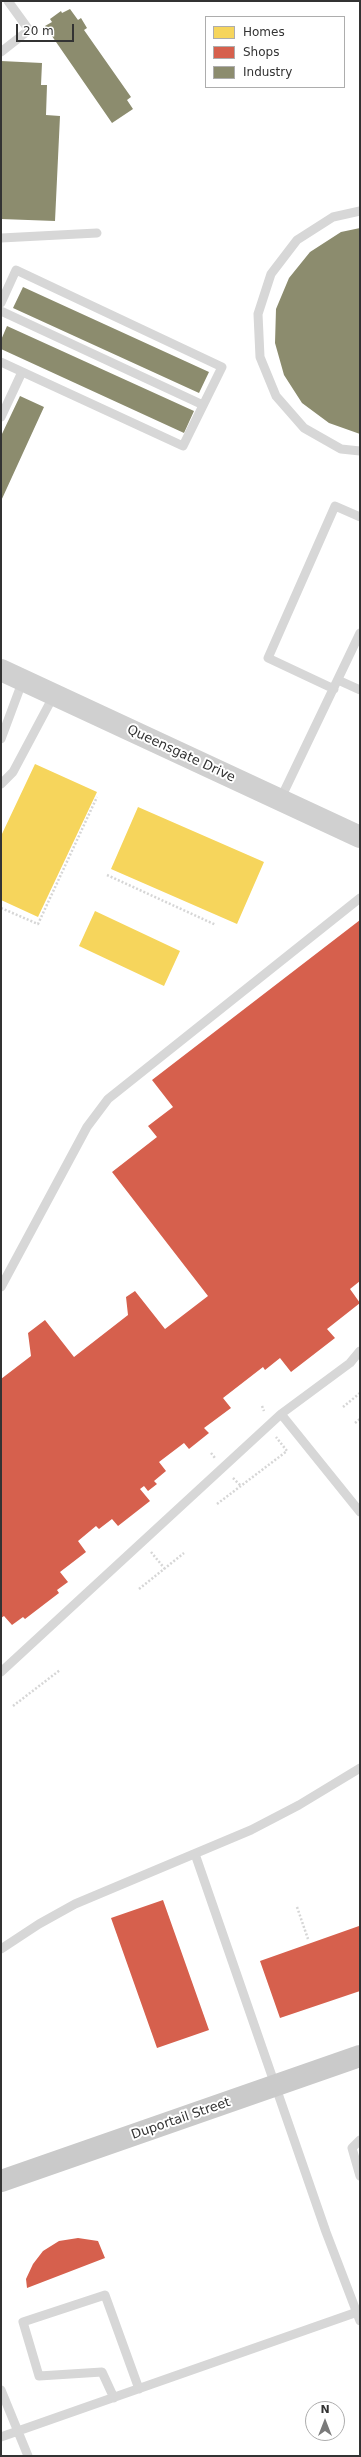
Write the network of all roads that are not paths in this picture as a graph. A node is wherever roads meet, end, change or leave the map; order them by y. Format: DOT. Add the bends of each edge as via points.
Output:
graph roads {
  1 [pos="8,1"];
  2 [pos="1,52"];
  3 [pos="360,211"];
  4 [pos="97,233"];
  5 [pos="1,238"];
  6 [pos="1,302"];
  7 [pos="1,312"];
  8 [pos="1,362"];
  9 [pos="22,372"];
  10 [pos="203,405"];
  11 [pos="1,417"];
  12 [pos="360,451"];
  13 [pos="360,517"];
  14 [pos="360,633"];
  15 [pos="1,670"];
  16 [pos="23,680"];
  17 [pos="338,680"];
  18 [pos="334,689"];
  19 [pos="360,690"];
  20 [pos="54,694"];
  21 [pos="1,739"];
  22 [pos="1,784"];
  23 [pos="280,800"];
  24 [pos="360,837"];
  25 [pos="360,898"];
  26 [pos="1,1287"];
  27 [pos="360,1351"];
  28 [pos="281,1414"];
  29 [pos="360,1512"];
  30 [pos="1,1672"];
  31 [pos="360,1768"];
  32 [pos="195,1854"];
  33 [pos="1,1949"];
  34 [pos="360,2056"];
  35 [pos="276,2086"];
  36 [pos="360,2140"];
  37 [pos="360,2176"];
  38 [pos="1,2181"];
  39 [pos="359,2315"];
  40 [pos="139,2389"];
  41 [pos="1,2390"];
  42 [pos="114,2398"];
  43 [pos="19,2431"];
  44 [pos="1,2437"];
  45 [pos="28,2456"];
  1 -- 2 [label="lane" via="29,30"];
  3 -- 12 [label="lane" via="333,217 297,240 271,274 258,314 260,357 276,396 304,428 341,448"];
  4 -- 5 [label="lane"];
  6 -- 10 [label="lane" via="16,270 222,367"];
  7 -- 10 [label="lane"];
  8 -- 9 [label="lane"];
  9 -- 10 [label="lane" via="182,446"];
  9 -- 11 [label="lane"];
  13 -- 18 [label="lane" via="335,506 268,658"];
  14 -- 17 [label="lane"];
  15 -- 16 [label="street, Queensgate Drive"];
  16 -- 20 [label="street, Queensgate Drive"];
  16 -- 21 [label="lane"];
  17 -- 18 [label="lane"];
  17 -- 19 [label="lane"];
  18 -- 23 [label="lane"];
  20 -- 22 [label="lane" via="13,772"];
  20 -- 23 [label="street, Queensgate Drive"];
  23 -- 24 [label="street, Queensgate Drive"];
  25 -- 26 [label="lane" via="108,1099 87,1127"];
  27 -- 28 [label="lane" via="350,1363"];
  28 -- 29 [label="lane"];
  28 -- 30 [label="lane"];
  31 -- 32 [label="lane" via="299,1805 251,1830"];
  32 -- 33 [label="lane" via="90,1896 39,1924"];
  32 -- 35 [label="lane"];
  34 -- 35 [label="main road, Duportail Street"];
  35 -- 38 [label="main road, Duportail Street"];
  35 -- 39 [label="lane" via="326,2232"];
  36 -- 37 [label="lane" via="352,2148"];
  39 -- 40 [label="lane"];
  40 -- 42 [label="lane"];
  40 -- 42 [label="lane" via="105,2295 23,2322 39,2376 102,2372"];
  41 -- 43 [label="lane"];
  42 -- 43 [label="lane"];
  43 -- 44 [label="lane"];
  43 -- 45 [label="lane"];
}
